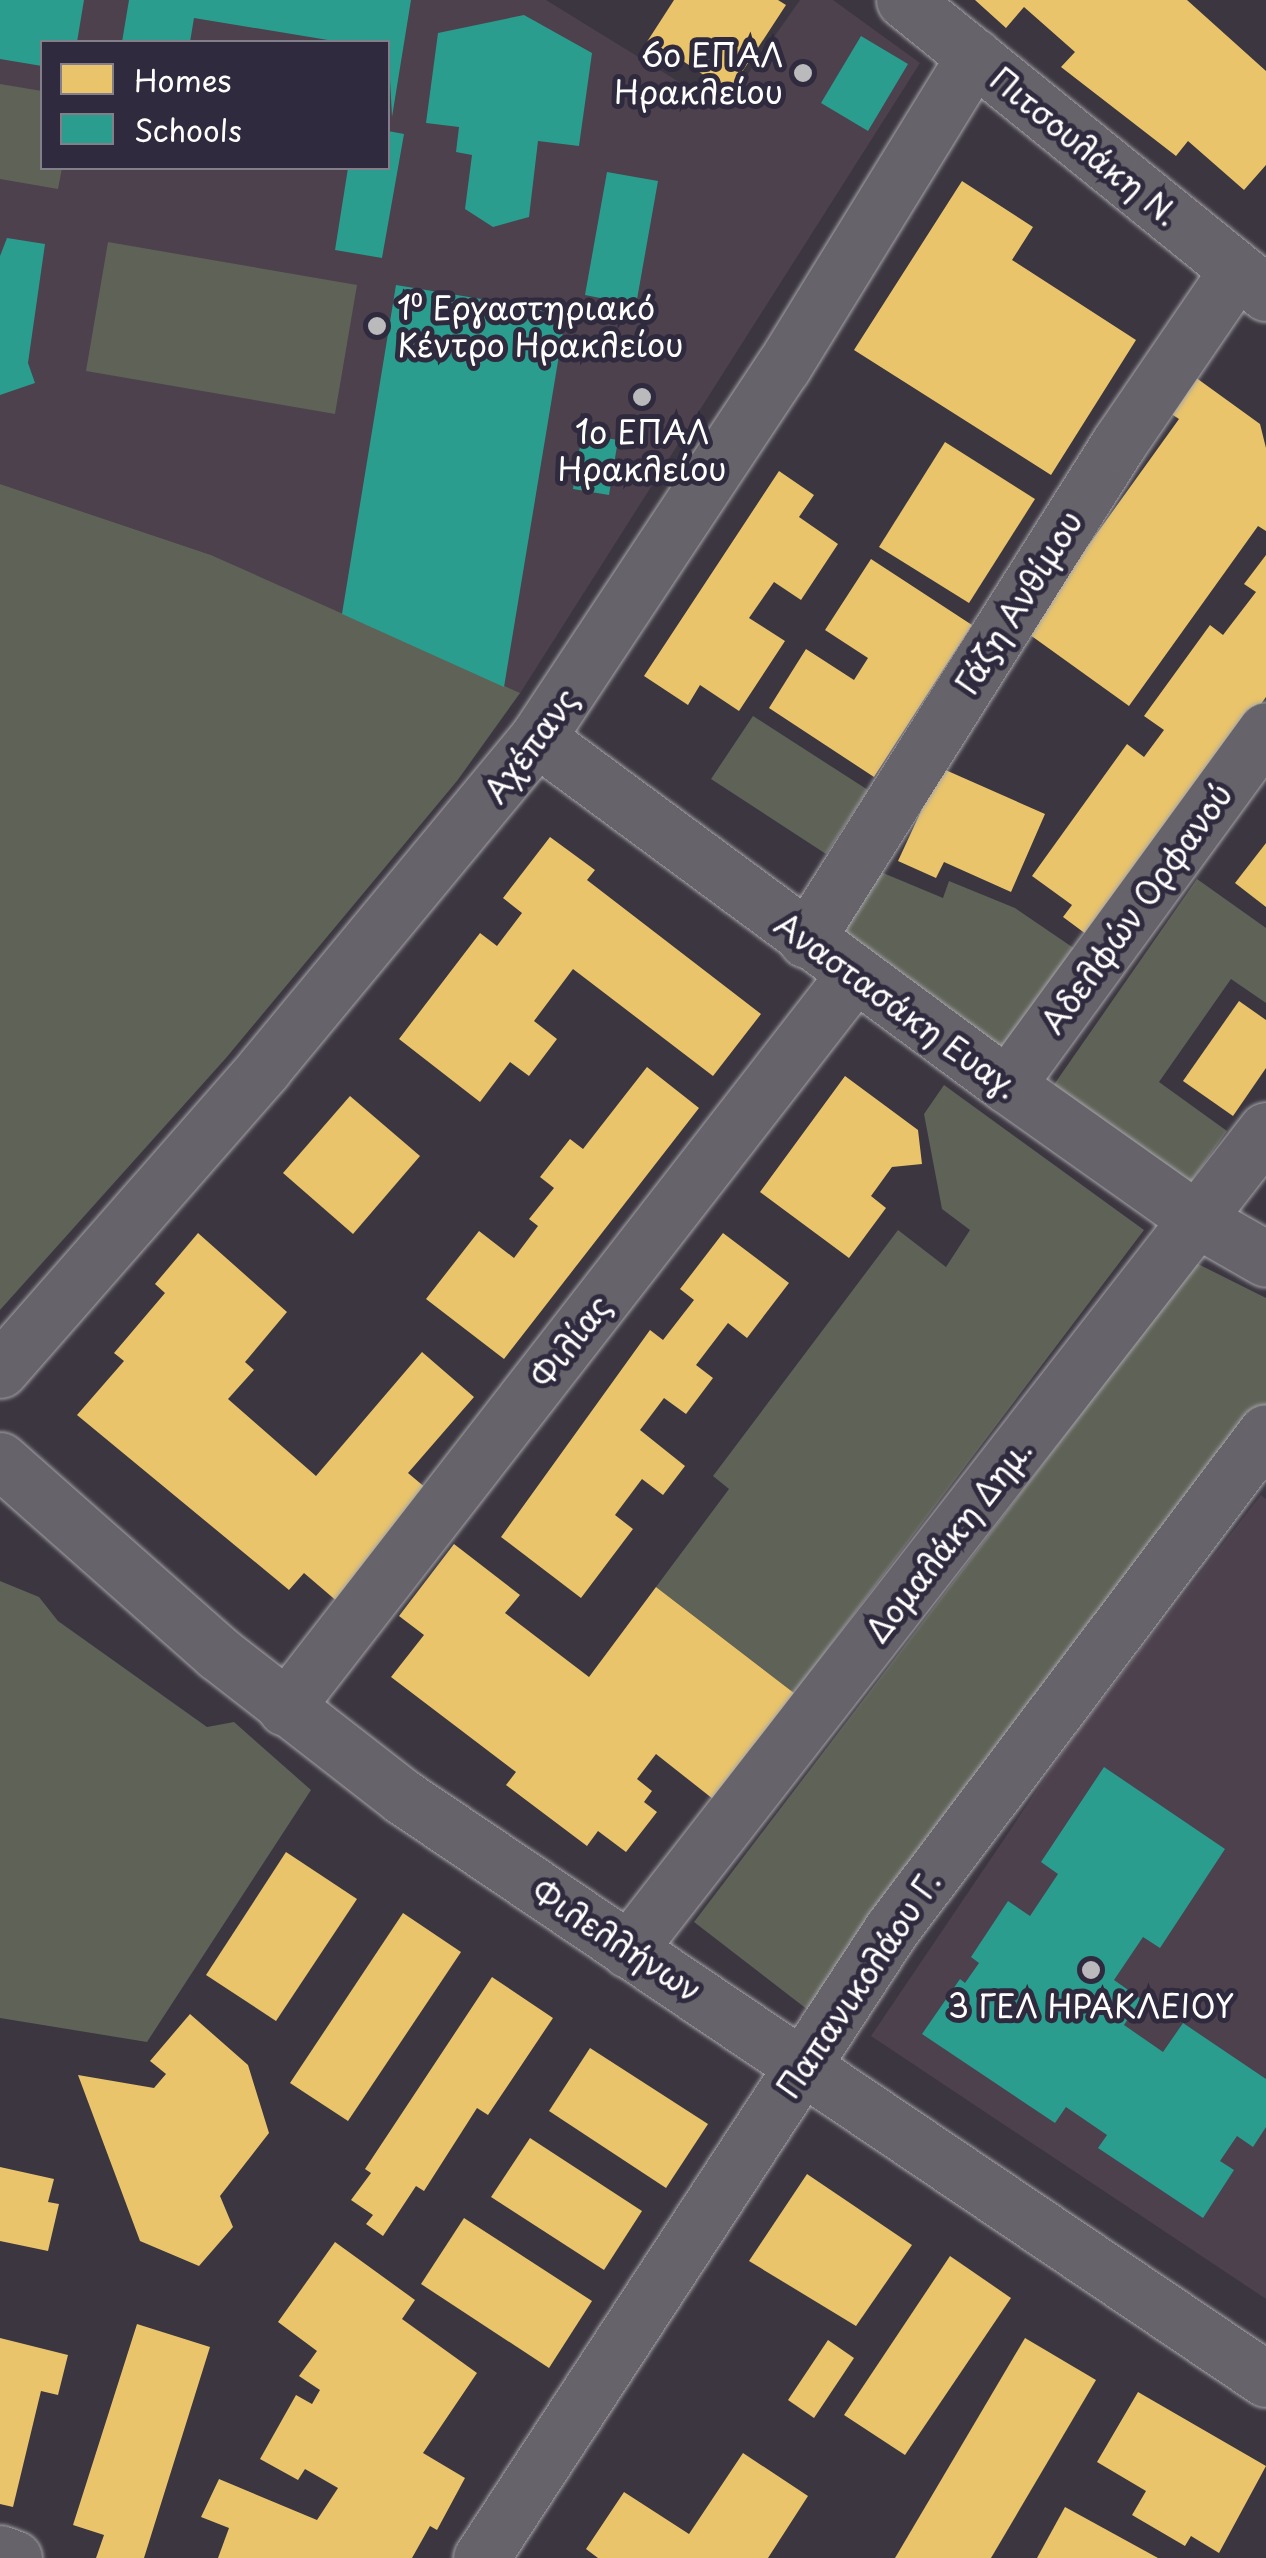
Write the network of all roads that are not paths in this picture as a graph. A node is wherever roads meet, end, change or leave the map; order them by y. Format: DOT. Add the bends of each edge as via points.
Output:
graph roads {
  1 [pos="904,0"];
  2 [pos="974,56"];
  3 [pos="1252,281"];
  4 [pos="1266,730"];
  5 [pos="537,738"];
  6 [pos="806,940"];
  7 [pos="854,975"];
  8 [pos="1007,1085"];
  9 [pos="1266,1130"];
  10 [pos="1198,1220"];
  11 [pos="1266,1259"];
  12 [pos="0,1370"];
  13 [pos="1266,1432"];
  14 [pos="0,1460"];
  15 [pos="285,1708"];
  16 [pos="628,1950"];
  17 [pos="804,2061"];
  18 [pos="1266,2379"];
  19 [pos="0,2553"];
  20 [pos="14,2558"];
  21 [pos="481,2558"];
  1 -- 2 [label="street, Πιτσουλάκη Ν."];
  2 -- 3 [label="street, Πιτσουλάκη Ν."];
  2 -- 5 [label="street, Αχέπανς" via="752,414"];
  3 -- 6 [label="street, Γάζη Ανθίμου" via="1119,442"];
  4 -- 8 [label="street, Αδελφών Ορφανού"];
  5 -- 6 [label="street, Αναστασάκη Ευαγ."];
  5 -- 12 [label="street, Αχέπανς" via="277,1053"];
  6 -- 7 [label="street, Αναστασάκη Ευαγ."];
  7 -- 8 [label="street, Αναστασάκη Ευαγ."];
  7 -- 15 [label="street, Φιλίας"];
  8 -- 10 [label="street, Αναστασάκη Ευαγ."];
  9 -- 10 [label="street, Δομαλάκη Δημ."];
  10 -- 11 [label="street, Αναστασάκη Ευαγ."];
  10 -- 16 [label="street, Δομαλάκη Δημ."];
  13 -- 17 [label="street, Παπανικολάου Γ." via="994,1788"];
  14 -- 15 [label="street, Φιλελλήνων"];
  15 -- 16 [label="street, Φιλελλήνων"];
  16 -- 17 [label="street, Φιλελλήνων"];
  17 -- 18 [label="street, Φιλελλήνων"];
  17 -- 21 [label="street, Παπανικολάου Γ."];
  19 -- 20 [label="street"];
}
